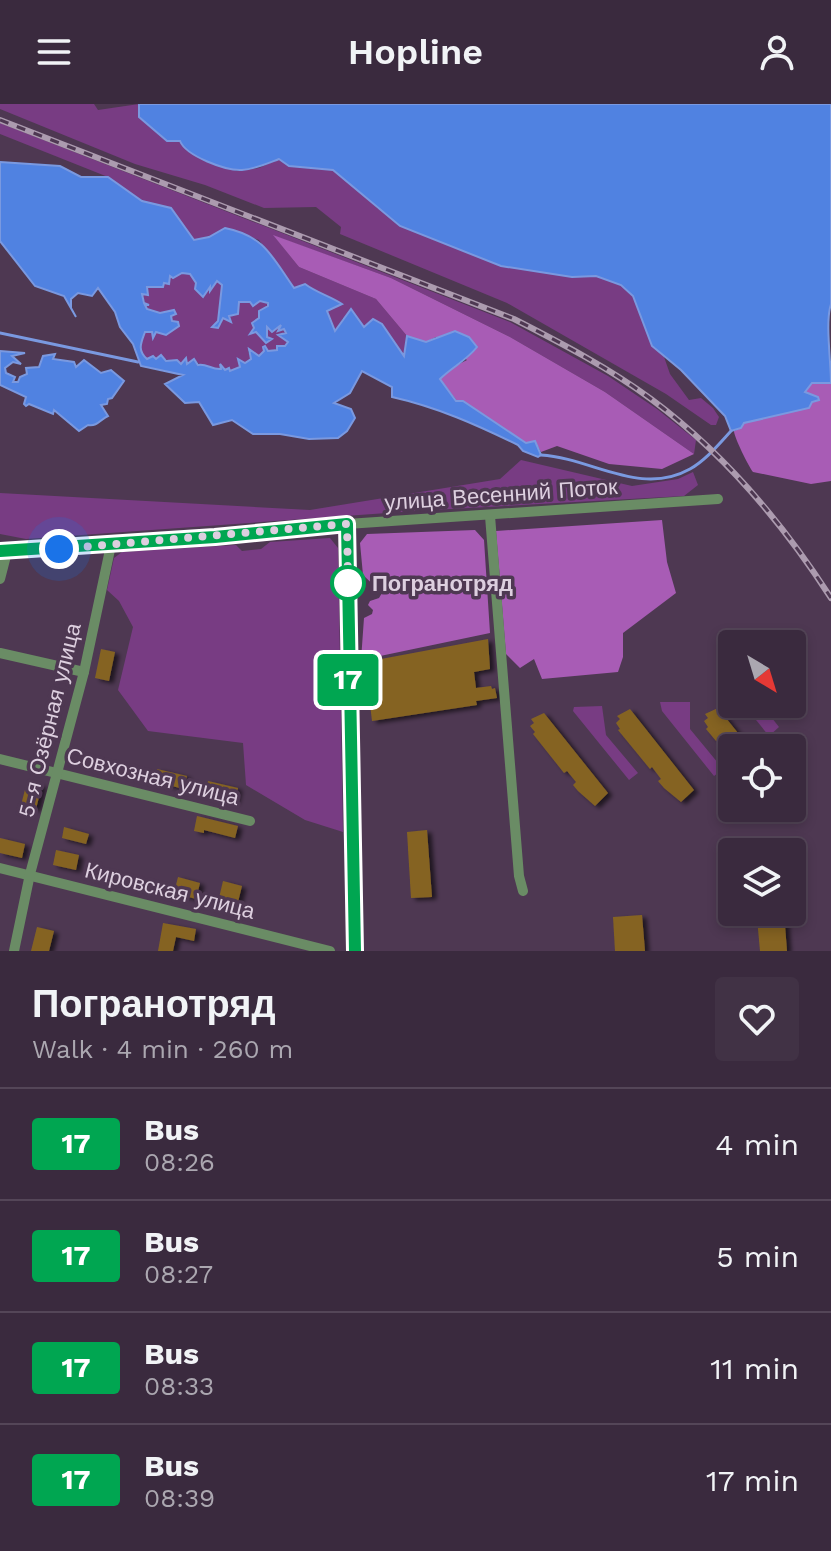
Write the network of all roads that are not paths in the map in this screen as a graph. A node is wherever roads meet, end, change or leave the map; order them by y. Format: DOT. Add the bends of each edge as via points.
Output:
graph roads {
  1 [pos="718,499"];
  2 [pos="490,516"];
  3 [pos="347,524"];
  4 [pos="111,545"];
  5 [pos="4,552"];
  6 [pos="0,579"];
  7 [pos="0,653"];
  8 [pos="84,672"];
  9 [pos="0,759"];
  10 [pos="57,772"];
  11 [pos="250,821"];
  12 [pos="0,868"];
  13 [pos="30,874"];
  14 [pos="523,891"];
  15 [pos="14,951"];
  16 [pos="330,951"];
  17 [pos="355,951"];
  1 -- 2 [label="street, улица Весенний Поток"];
  2 -- 3 [label="street, улица Весенний Поток"];
  2 -- 14 [label="street"];
  3 -- 4 [label="street, улица Весенний Поток"];
  3 -- 17 [label="street"];
  4 -- 5 [label="street, улица Весенний Поток"];
  4 -- 8 [label="street, 5-я Озёрная улица"];
  5 -- 6 [label="street"];
  7 -- 8 [label="street"];
  8 -- 10 [label="street, 5-я Озёрная улица"];
  9 -- 10 [label="street, Совхозная улица"];
  10 -- 11 [label="street, Совхозная улица"];
  10 -- 13 [label="street, 5-я Озёрная улица"];
  12 -- 13 [label="street, Кировская улица"];
  13 -- 15 [label="street, 5-я Озёрная улица"];
  13 -- 16 [label="street, Кировская улица"];
}
